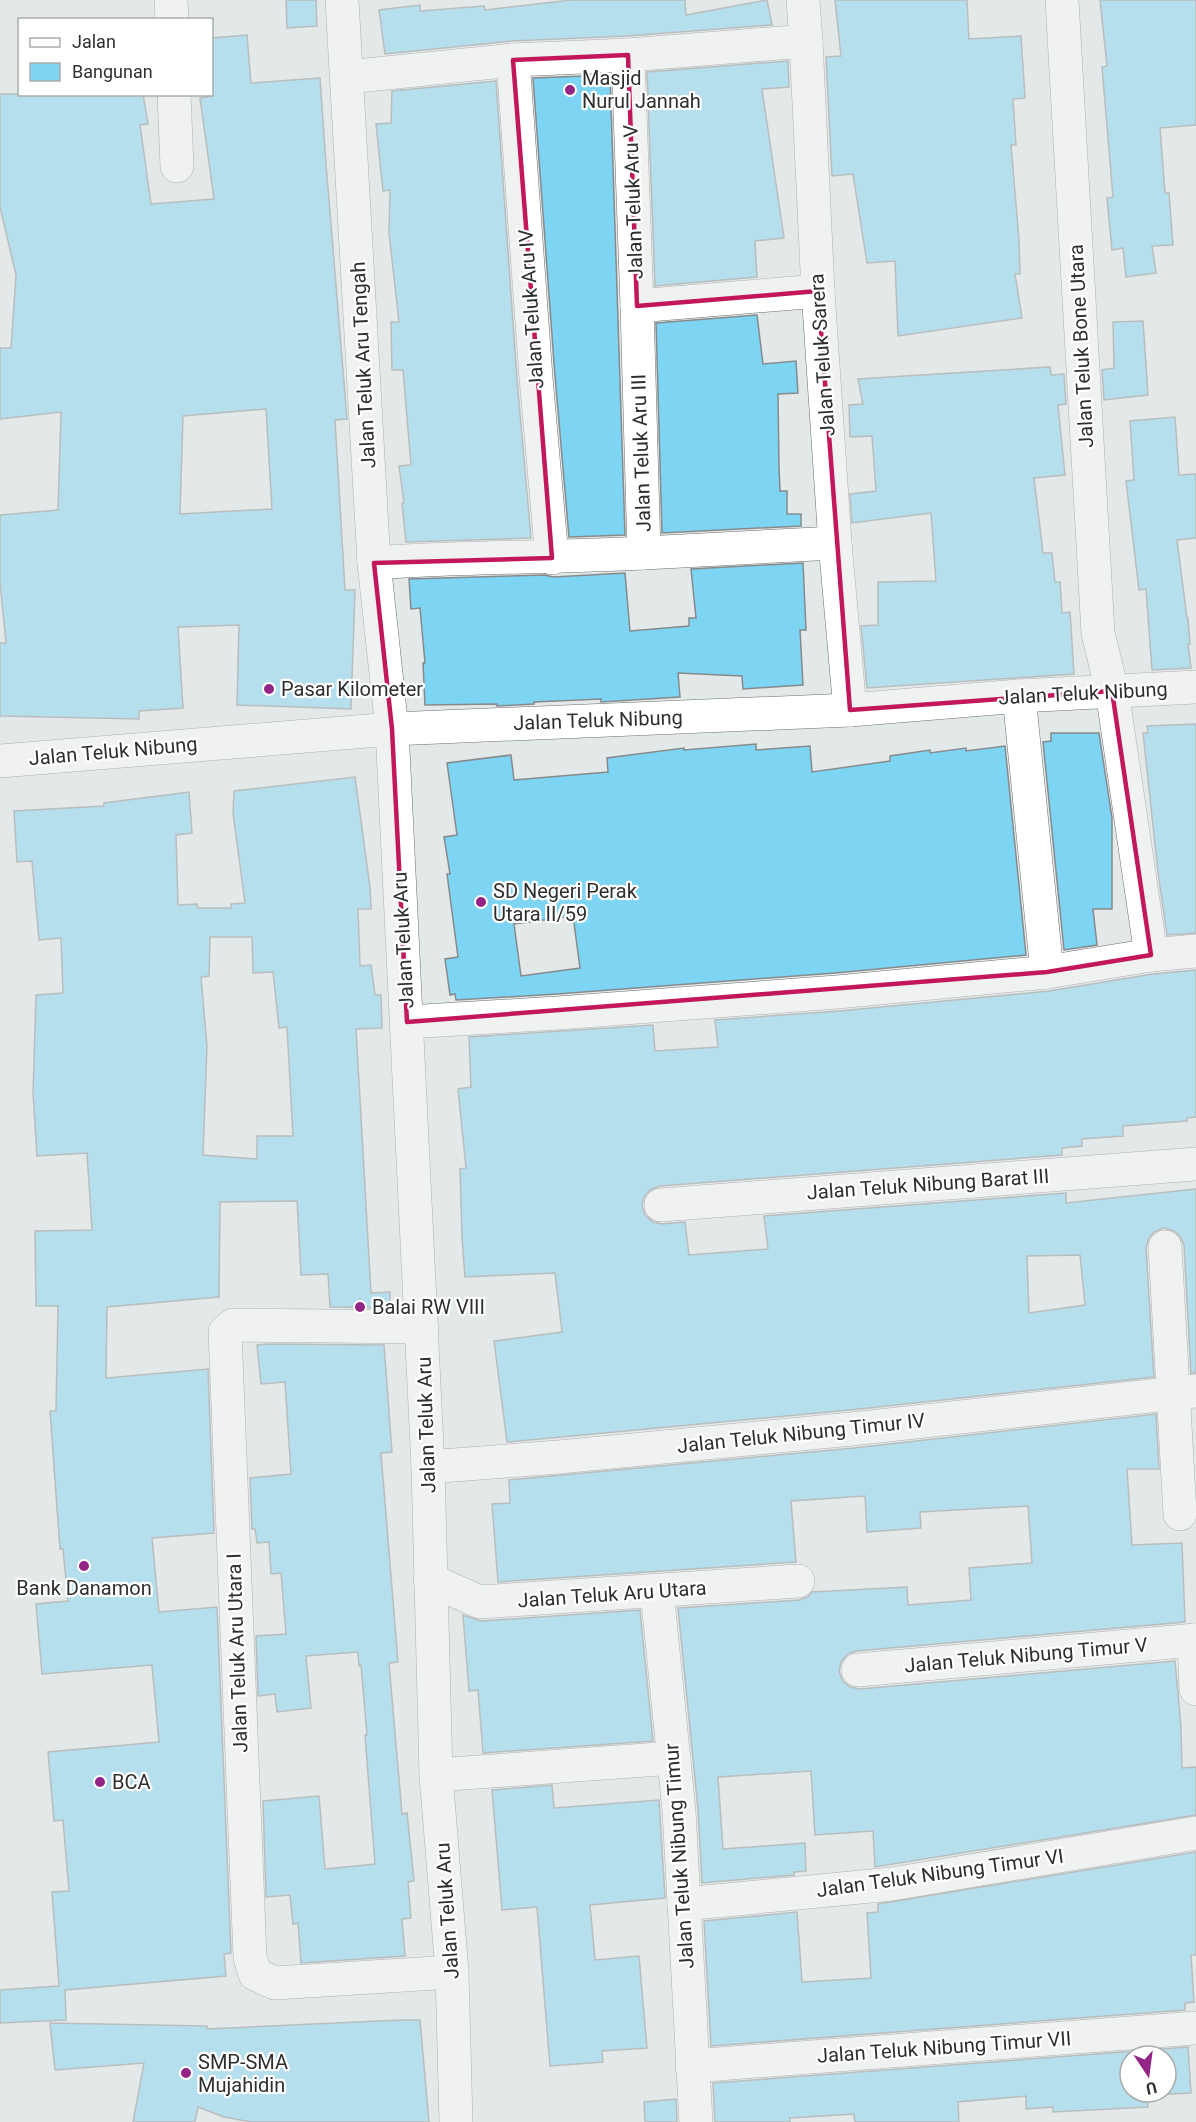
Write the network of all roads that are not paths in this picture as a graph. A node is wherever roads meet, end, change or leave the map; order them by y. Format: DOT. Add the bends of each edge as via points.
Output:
graph roads {
  1 [pos="171,0"];
  2 [pos="342,0"];
  3 [pos="803,0"];
  4 [pos="1062,0"];
  5 [pos="172,18"];
  6 [pos="806,41"];
  7 [pos="628,55"];
  8 [pos="513,60"];
  9 [pos="347,77"];
  10 [pos="174,96"];
  11 [pos="177,166"];
  12 [pos="818,291"];
  13 [pos="637,306"];
  14 [pos="835,543"];
  15 [pos="644,553"];
  16 [pos="552,558"];
  17 [pos="374,563"];
  18 [pos="1196,687"];
  19 [pos="1112,691"];
  20 [pos="1019,696"];
  21 [pos="850,710"];
  22 [pos="392,729"];
  23 [pos="0,760"];
  24 [pos="1196,951"];
  25 [pos="1150,955"];
  26 [pos="1047,972"];
  27 [pos="407,1022"];
  28 [pos="1196,1164"];
  29 [pos="661,1205"];
  30 [pos="1165,1247"];
  31 [pos="422,1327"];
  32 [pos="1185,1392"];
  33 [pos="428,1467"];
  34 [pos="1180,1514"];
  35 [pos="430,1580"];
  36 [pos="798,1581"];
  37 [pos="657,1591"];
  38 [pos="1195,1640"];
  39 [pos="858,1670"];
  40 [pos="1196,1689"];
  41 [pos="674,1758"];
  42 [pos="436,1775"];
  43 [pos="1196,1833"];
  44 [pos="684,1904"];
  45 [pos="452,1972"];
  46 [pos="1196,2028"];
  47 [pos="692,2066"];
  48 [pos="456,2122"];
  49 [pos="696,2122"];
  1 -- 5 [label="street"];
  2 -- 9 [label="street, Jalan Teluk Aru Tengah"];
  3 -- 6 [label="street, Jalan Teluk Sarera"];
  4 -- 19 [label="street, Jalan Teluk Bone Utara" via="1098,633"];
  6 -- 7 [label="street"];
  6 -- 12 [label="street, Jalan Teluk Sarera"];
  7 -- 8 [label="street"];
  7 -- 13 [label="street, Jalan Teluk Aru V"];
  8 -- 9 [label="street"];
  8 -- 16 [label="street, Jalan Teluk Aru IV"];
  9 -- 17 [label="street, Jalan Teluk Aru Tengah"];
  10 -- 11 [label="street"];
  12 -- 13 [label="street, Jalan Teluk Aru V"];
  12 -- 14 [label="street, Jalan Teluk Sarera"];
  13 -- 15 [label="street, Jalan Teluk Aru III"];
  14 -- 15 [label="street, Jalan Teluk Aru III"];
  14 -- 21 [label="street, Jalan Teluk Sarera"];
  15 -- 16 [label="street"];
  16 -- 17 [label="street"];
  17 -- 22 [label="street, Jalan Teluk Aru Tengah"];
  18 -- 19 [label="street, Jalan Teluk Nibung"];
  19 -- 20 [label="street, Jalan Teluk Nibung"];
  19 -- 25 [label="street, Jalan Teluk Bone Utara"];
  20 -- 21 [label="street, Jalan Teluk Nibung"];
  20 -- 26 [label="street"];
  21 -- 22 [label="street, Jalan Teluk Nibung"];
  22 -- 23 [label="street, Jalan Teluk Nibung"];
  22 -- 27 [label="street, Jalan Teluk Aru"];
  24 -- 25 [label="street"];
  25 -- 26 [label="street"];
  26 -- 27 [label="street" via="826,993"];
  27 -- 31 [label="street, Jalan Teluk Aru"];
  28 -- 29 [label="street, Jalan Teluk Nibung Barat III"];
  30 -- 32 [label="street"];
  31 -- 33 [label="street, Jalan Teluk Aru"];
  31 -- 45 [label="street, Jalan Teluk Aru Utara I" via="233,1325 225,1332 250,1957 255,1974 276,1983"];
  32 -- 33 [label="street, Jalan Teluk Nibung Timur IV" via="852,1429"];
  32 -- 34 [label="street"];
  33 -- 35 [label="street, Jalan Teluk Aru"];
  35 -- 37 [label="street, Jalan Teluk Aru Utara" via="480,1602"];
  35 -- 42 [label="street, Jalan Teluk Aru"];
  36 -- 37 [label="street, Jalan Teluk Aru Utara"];
  37 -- 41 [label="street, Jalan Teluk Nibung Timur"];
  38 -- 39 [label="street, Jalan Teluk Nibung Timur V"];
  38 -- 40 [label="street"];
  41 -- 42 [label="street"];
  41 -- 44 [label="street, Jalan Teluk Nibung Timur"];
  42 -- 45 [label="street, Jalan Teluk Aru"];
  43 -- 44 [label="street, Jalan Teluk Nibung Timur VI" via="892,1884"];
  44 -- 47 [label="street, Jalan Teluk Nibung Timur"];
  45 -- 48 [label="street, Jalan Teluk Aru"];
  46 -- 47 [label="street, Jalan Teluk Nibung Timur VII"];
  47 -- 49 [label="street, Jalan Teluk Nibung Timur"];
}
